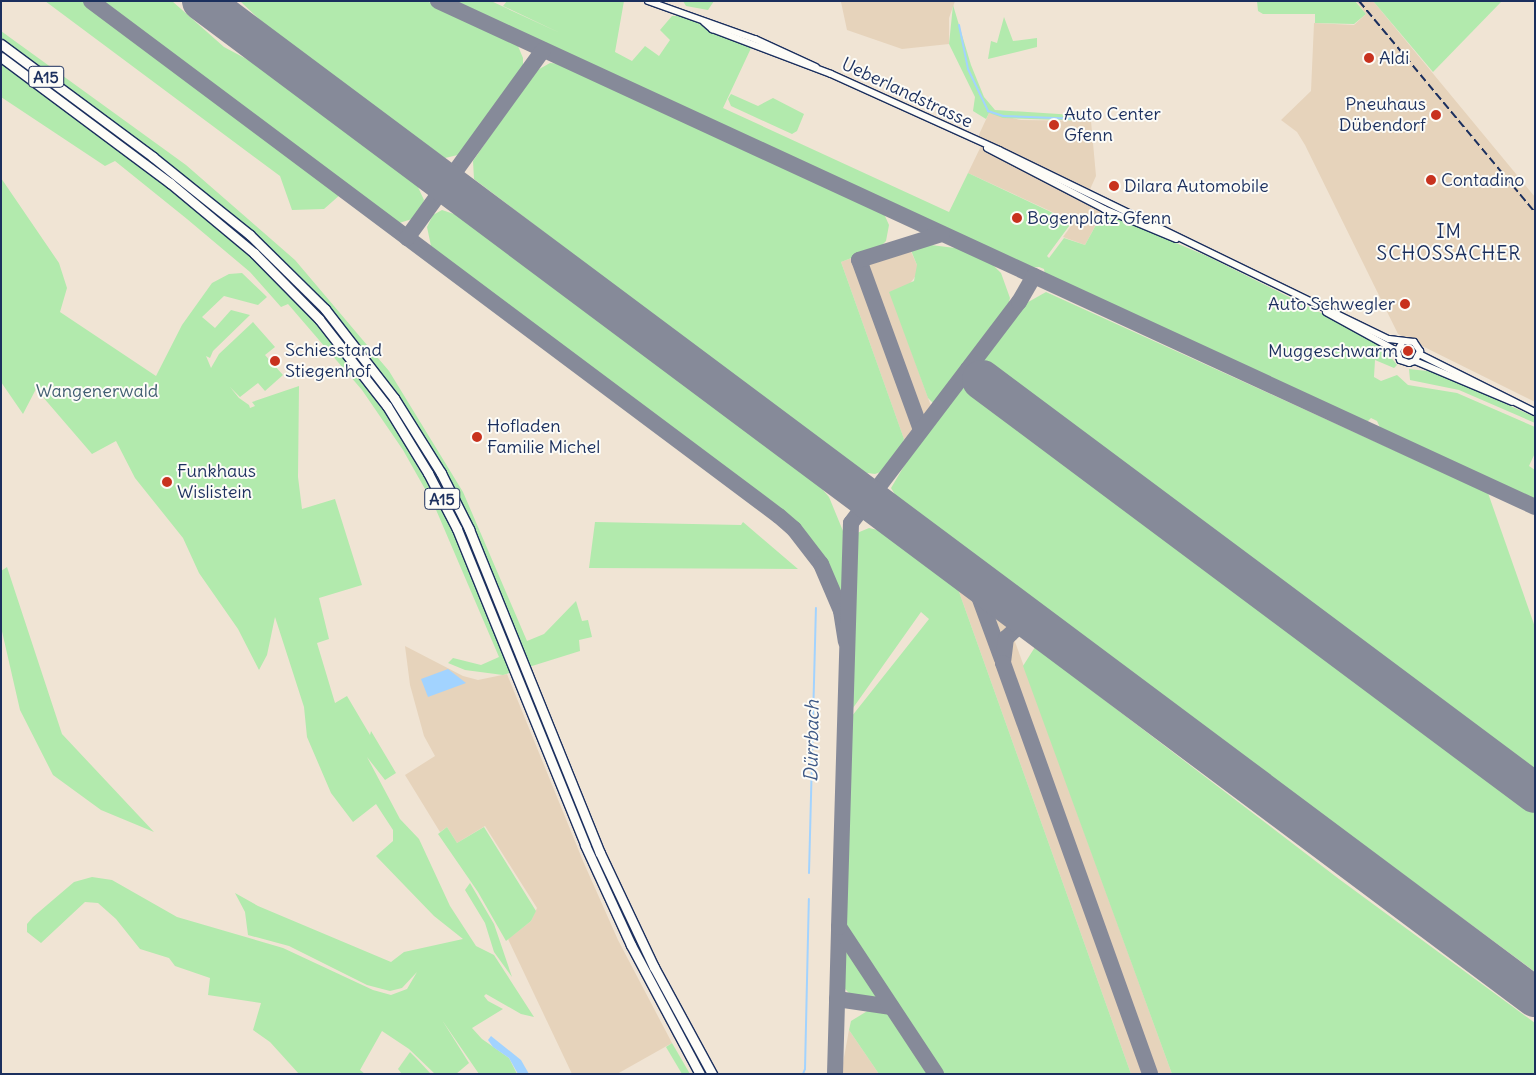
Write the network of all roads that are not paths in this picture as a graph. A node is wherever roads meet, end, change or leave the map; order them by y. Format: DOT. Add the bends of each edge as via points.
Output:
graph roads {
  1 [pos="648,1"];
  2 [pos="1,44"];
  3 [pos="1,57"];
  4 [pos="1317,306"];
  5 [pos="1402,343"];
  6 [pos="1397,350"];
  7 [pos="1420,354"];
  8 [pos="1415,361"];
  9 [pos="1515,402"];
  10 [pos="1535,412"];
  11 [pos="700,1074"];
  12 [pos="712,1074"];
  1 -- 4 [label="main road, Ueberlandstrasse" via="754,39 982,144"];
  2 -- 12 [label="highway, A15" via="153,157 250,235 325,309 394,398 441,473 469,529 597,846 647,953"];
  3 -- 11 [label="highway, A15" via="170,183 247,247 319,319 384,401 420,458 457,529 585,845 631,945"];
  4 -- 5 [label="main road, Ueberlandstrasse"];
  4 -- 6 [label="main road, Ueberlandstrasse"];
  5 -- 6 [label="main road"];
  5 -- 7 [label="main road" via="1414,342"];
  6 -- 8 [label="main road, Ueberlandstrasse" via="1402,362"];
  7 -- 8 [label="main road"];
  7 -- 9 [label="main road, Ueberlandstrasse"];
  8 -- 9 [label="main road, Ueberlandstrasse"];
  9 -- 10 [label="main road, Ueberlandstrasse"];
}
